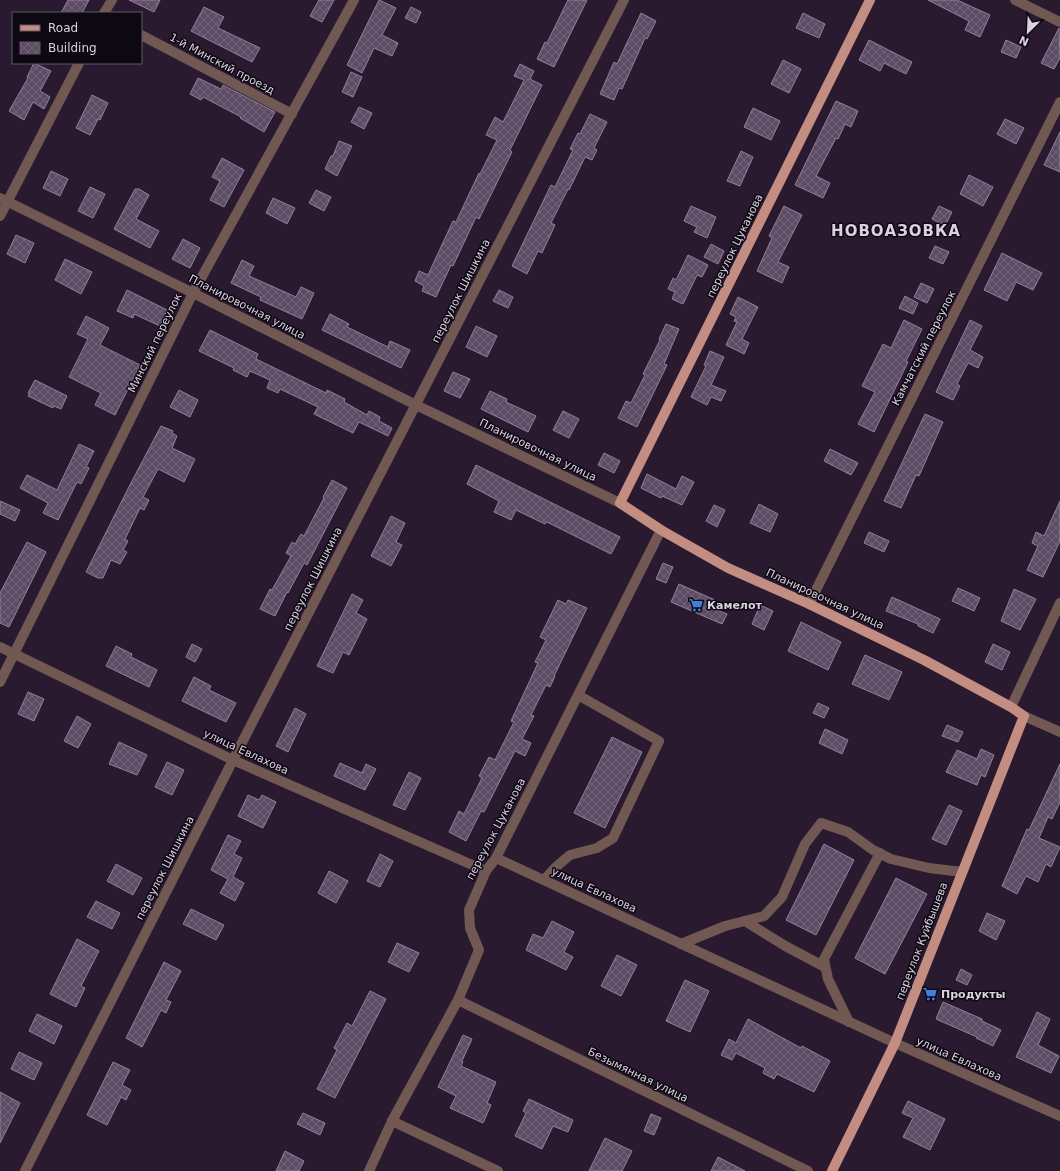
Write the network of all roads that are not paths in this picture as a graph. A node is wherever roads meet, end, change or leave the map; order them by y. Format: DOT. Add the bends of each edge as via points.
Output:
graph roads {
  1 [pos="112,0"];
  2 [pos="354,0"];
  3 [pos="624,0"];
  4 [pos="870,0"];
  5 [pos="1015,0"];
  6 [pos="105,12"];
  7 [pos="1060,22"];
  8 [pos="142,36"];
  9 [pos="78,64"];
  10 [pos="1060,102"];
  11 [pos="292,114"];
  12 [pos="4,200"];
  13 [pos="0,216"];
  14 [pos="193,293"];
  15 [pos="416,405"];
  16 [pos="620,503"];
  17 [pos="661,530"];
  18 [pos="1060,603"];
  19 [pos="809,604"];
  20 [pos="0,646"];
  21 [pos="14,653"];
  22 [pos="0,682"];
  23 [pos="578,695"];
  24 [pos="1011,707"];
  25 [pos="1024,716"];
  26 [pos="1060,732"];
  27 [pos="233,760"];
  28 [pos="880,853"];
  29 [pos="496,858"];
  30 [pos="486,871"];
  31 [pos="962,872"];
  32 [pos="544,880"];
  33 [pos="745,921"];
  34 [pos="681,944"];
  35 [pos="826,967"];
  36 [pos="458,1000"];
  37 [pos="849,1022"];
  38 [pos="895,1043"];
  39 [pos="1060,1116"];
  40 [pos="392,1121"];
  41 [pos="26,1171"];
  42 [pos="369,1171"];
  43 [pos="498,1171"];
  44 [pos="808,1171"];
  45 [pos="832,1171"];
  1 -- 6 [label="street"];
  2 -- 11 [label="street, Минский переулок"];
  3 -- 15 [label="street, переулок Шишкина"];
  4 -- 16 [label="main road, переулок Цуканова"];
  5 -- 7 [label="street"];
  8 -- 11 [label="street, 1-й Минский проезд"];
  9 -- 12 [label="street"];
  10 -- 19 [label="street, Камчатский переулок"];
  11 -- 14 [label="street, Минский переулок"];
  12 -- 13 [label="street"];
  12 -- 14 [label="street, Планировочная улица"];
  14 -- 15 [label="street, Планировочная улица"];
  14 -- 21 [label="street, Минский переулок"];
  15 -- 16 [label="street, Планировочная улица"];
  15 -- 27 [label="street, переулок Шишкина"];
  16 -- 17 [label="main road, Планировочная улица"];
  17 -- 19 [label="main road, Планировочная улица" via="728,568"];
  17 -- 23 [label="street, переулок Цуканова"];
  18 -- 24 [label="street"];
  19 -- 24 [label="main road, Планировочная улица" via="924,660"];
  20 -- 21 [label="street, улица Евлахова"];
  21 -- 22 [label="street, Минский переулок"];
  21 -- 27 [label="street, улица Евлахова"];
  23 -- 29 [label="street, переулок Цуканова"];
  23 -- 32 [label="street" via="658,741 613,838 597,848 570,855"];
  24 -- 25 [label="main road, Планировочная улица"];
  25 -- 26 [label="street, Планировочная улица"];
  25 -- 31 [label="main road, переулок Куйбышева"];
  27 -- 30 [label="street, улица Евлахова"];
  27 -- 41 [label="street, переулок Шишкина"];
  28 -- 31 [label="street" via="891,859 929,868"];
  28 -- 33 [label="street" via="848,832 821,823 805,844 782,897 764,916"];
  28 -- 35 [label="street" via="824,959"];
  29 -- 30 [label="street, переулок Цуканова"];
  29 -- 32 [label="street, улица Евлахова"];
  30 -- 36 [label="street, переулок Цуканова" via="469,910 470,928 479,950"];
  31 -- 38 [label="main road, переулок Куйбышева"];
  32 -- 34 [label="street, улица Евлахова"];
  33 -- 34 [label="street" via="725,926"];
  33 -- 35 [label="street"];
  34 -- 37 [label="street, улица Евлахова"];
  35 -- 37 [label="street" via="828,979"];
  36 -- 40 [label="street, переулок Цуканова"];
  36 -- 44 [label="street, Безымянная улица"];
  37 -- 38 [label="street, улица Евлахова"];
  38 -- 39 [label="street, улица Евлахова"];
  38 -- 45 [label="main road, переулок Куйбышева"];
  40 -- 42 [label="street, переулок Цуканова"];
  40 -- 43 [label="street"];
}
